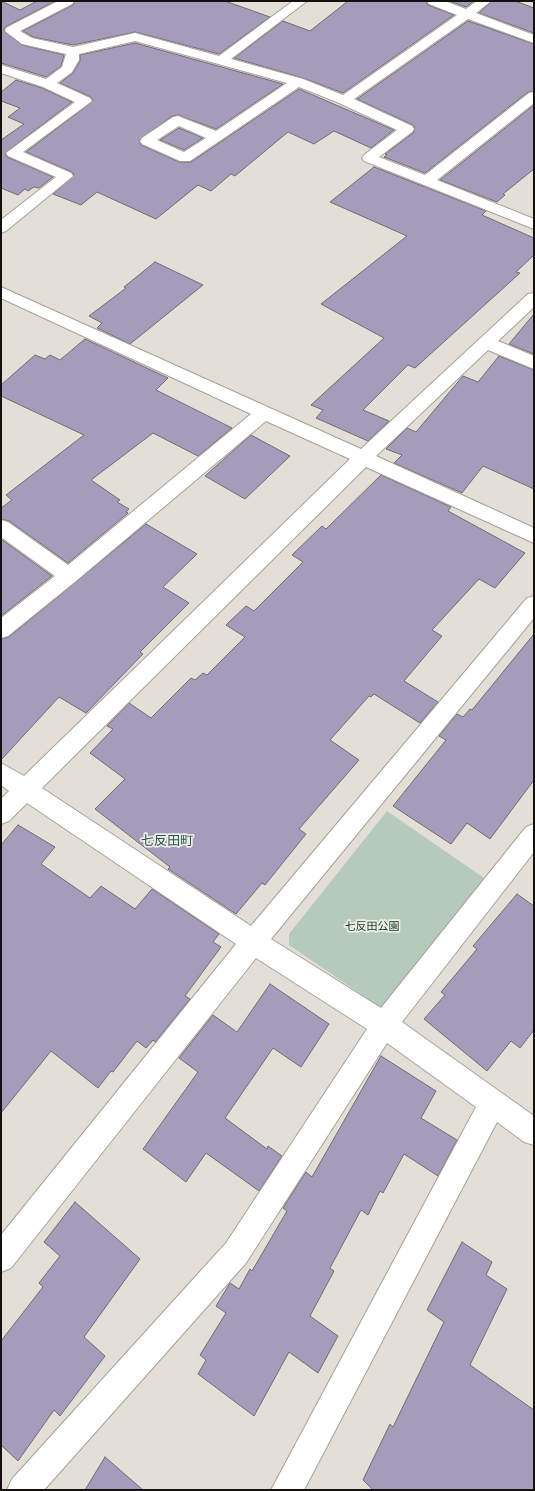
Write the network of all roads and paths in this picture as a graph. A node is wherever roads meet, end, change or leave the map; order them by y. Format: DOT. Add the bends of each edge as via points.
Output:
graph roads {
  1 [pos="68,1"];
  2 [pos="301,1"];
  3 [pos="434,1"];
  4 [pos="485,1"];
  5 [pos="467,14"];
  6 [pos="18,35"];
  7 [pos="1,37"];
  8 [pos="534,39"];
  9 [pos="73,51"];
  10 [pos="222,60"];
  11 [pos="1,69"];
  12 [pos="298,82"];
  13 [pos="48,84"];
  14 [pos="534,96"];
  15 [pos="344,100"];
  16 [pos="217,137"];
  17 [pos="428,181"];
  18 [pos="534,224"];
  19 [pos="1,228"];
  20 [pos="1,292"];
  21 [pos="534,298"];
  22 [pos="486,343"];
  23 [pos="534,363"];
  24 [pos="264,413"];
  25 [pos="363,458"];
  26 [pos="1,527"];
  27 [pos="534,536"];
  28 [pos="69,576"];
  29 [pos="534,604"];
  30 [pos="1,630"];
  31 [pos="1,773"];
  32 [pos="26,790"];
  33 [pos="1,814"];
  34 [pos="534,834"];
  35 [pos="253,942"];
  36 [pos="384,1025"];
  37 [pos="492,1104"];
  38 [pos="534,1132"];
  39 [pos="1,1258"];
  40 [pos="22,1490"];
  41 [pos="287,1490"];
  1 -- 6 [label="street" via="11,31"];
  2 -- 10 [label="street"];
  3 -- 5 [label="street"];
  4 -- 5 [label="street"];
  5 -- 8 [label="street"];
  5 -- 15 [label="street"];
  6 -- 7 [label="street"];
  6 -- 9 [label="street" via="27,41"];
  9 -- 10 [label="street" via="135,37"];
  9 -- 13 [label="street" via="67,70"];
  10 -- 12 [label="street"];
  11 -- 13 [label="street"];
  12 -- 15 [label="street"];
  12 -- 16 [label="street"];
  13 -- 19 [label="street" via="85,101 13,153 66,176"];
  14 -- 17 [label="street"];
  15 -- 17 [label="street" via="407,129 369,158"];
  17 -- 18 [label="street"];
  20 -- 24 [label="street"];
  21 -- 22 [label="street"];
  22 -- 23 [label="street"];
  22 -- 25 [label="street"];
  24 -- 25 [label="street"];
  24 -- 28 [label="street"];
  25 -- 27 [label="street"];
  25 -- 32 [label="street"];
  26 -- 28 [label="street"];
  28 -- 30 [label="street"];
  29 -- 35 [label="street"];
  31 -- 32 [label="street"];
  32 -- 33 [label="street"];
  32 -- 35 [label="street"];
  34 -- 36 [label="street"];
  35 -- 36 [label="street"];
  35 -- 39 [label="street"];
  36 -- 37 [label="street"];
  36 -- 40 [label="street" via="236,1253"];
  37 -- 38 [label="street"];
  37 -- 41 [label="street"];
}
